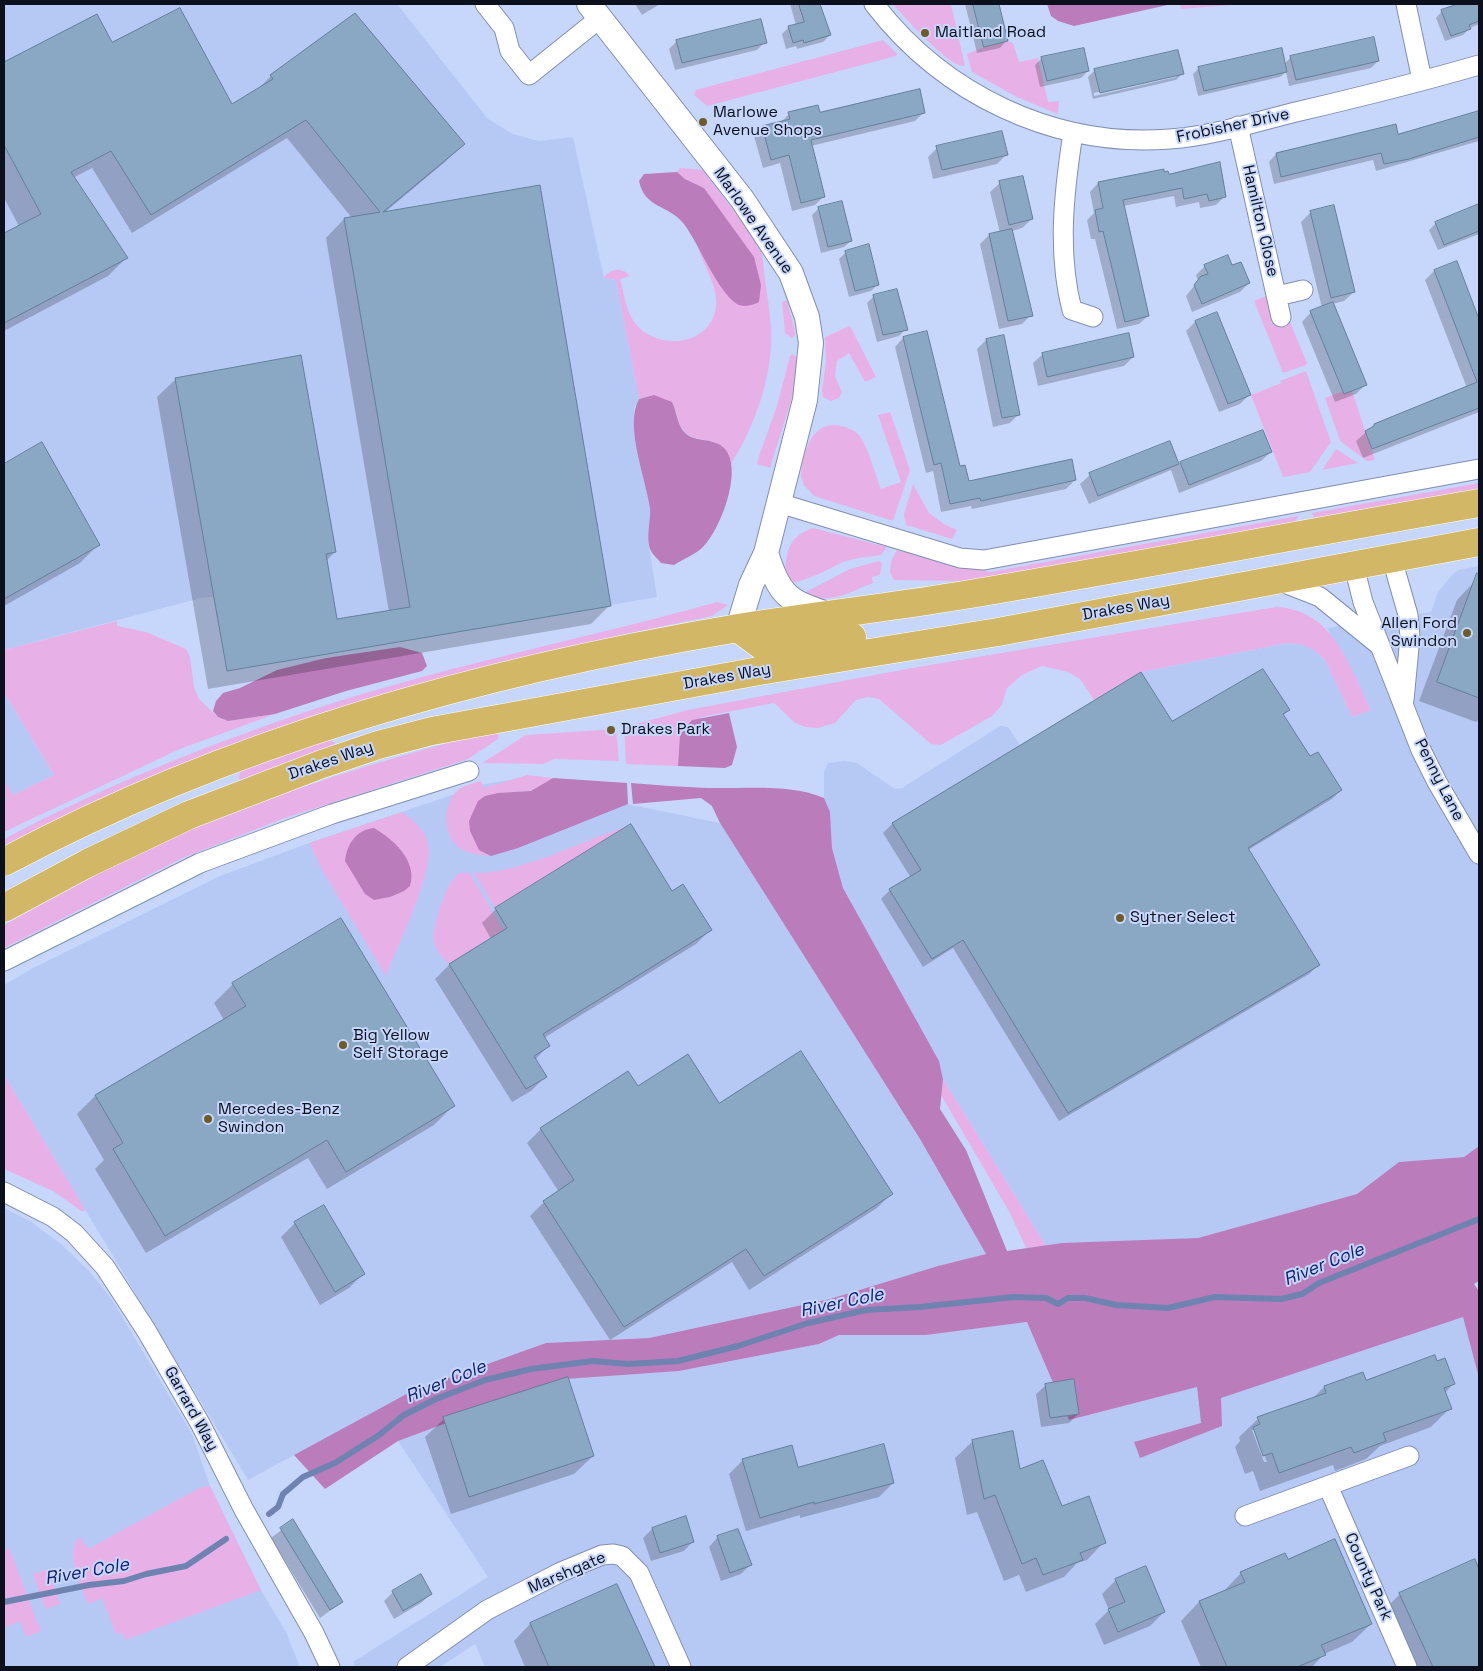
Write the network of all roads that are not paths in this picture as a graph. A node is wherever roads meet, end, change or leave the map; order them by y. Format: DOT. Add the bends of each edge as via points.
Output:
graph roads {
  1 [pos="486,4"];
  2 [pos="874,4"];
  3 [pos="1406,4"];
  4 [pos="595,11"];
  5 [pos="1479,65"];
  6 [pos="1422,80"];
  7 [pos="1238,126"];
  8 [pos="1073,133"];
  9 [pos="1303,290"];
  10 [pos="1277,296"];
  11 [pos="1093,317"];
  12 [pos="1282,317"];
  13 [pos="1479,469"];
  14 [pos="779,503"];
  15 [pos="1479,503"];
  16 [pos="1370,524"];
  17 [pos="1479,542"];
  18 [pos="766,553"];
  19 [pos="1392,559"];
  20 [pos="1354,566"];
  21 [pos="1276,580"];
  22 [pos="831,615"];
  23 [pos="738,628"];
  24 [pos="945,639"];
  25 [pos="1380,646"];
  26 [pos="1404,704"];
  27 [pos="469,771"];
  28 [pos="1479,854"];
  29 [pos="4,862"];
  30 [pos="4,908"];
  31 [pos="4,961"];
  32 [pos="4,1192"];
  33 [pos="1409,1456"];
  34 [pos="1328,1486"];
  35 [pos="1245,1516"];
  36 [pos="330,1667"];
  37 [pos="407,1667"];
  38 [pos="681,1667"];
  39 [pos="1407,1667"];
  1 -- 4 [label="street, Marlowe Avenue" via="504,28 510,51 529,75"];
  2 -- 8 [label="street, Frobisher Drive" via="908,44 946,76 1016,115"];
  3 -- 6 [label="street"];
  4 -- 14 [label="street, Marlowe Avenue" via="742,199 791,274 804,303 811,343 808,380"];
  5 -- 6 [label="street, Frobisher Drive"];
  6 -- 7 [label="street, Frobisher Drive"];
  7 -- 8 [label="street, Frobisher Drive" via="1169,139 1105,138"];
  7 -- 10 [label="street, Hamilton Close"];
  8 -- 11 [label="street" via="1063,224 1065,273 1072,310"];
  9 -- 10 [label="street"];
  10 -- 12 [label="street, Hamilton Close"];
  13 -- 14 [label="street" via="984,560 960,558"];
  14 -- 18 [label="street, Marlowe Avenue"];
  15 -- 16 [label="main road"];
  16 -- 19 [label="main road"];
  16 -- 20 [label="main road"];
  16 -- 22 [label="main road"];
  17 -- 19 [label="main road, Drakes Way"];
  18 -- 22 [label="street" via="785,594 804,606"];
  18 -- 23 [label="street, Marlowe Avenue" via="751,586"];
  19 -- 20 [label="main road, Drakes Way"];
  19 -- 26 [label="street, Penny Lane" via="1408,615 1410,637"];
  20 -- 21 [label="main road, Drakes Way"];
  20 -- 25 [label="street, Penny Lane"];
  21 -- 24 [label="main road, Drakes Way"];
  21 -- 25 [label="street, Penny Lane" via="1320,597"];
  22 -- 23 [label="main road"];
  23 -- 24 [label="main road" via="765,648 881,635"];
  23 -- 29 [label="main road" via="508,675 334,722 150,791"];
  24 -- 30 [label="main road, Drakes Way" via="514,714 378,745 189,815 95,859"];
  25 -- 26 [label="street, Penny Lane"];
  26 -- 28 [label="street, Penny Lane" via="1437,782"];
  27 -- 31 [label="street" via="332,814 200,863"];
  32 -- 36 [label="street, Garrard Way" via="53,1217 74,1233 105,1267 201,1425"];
  33 -- 34 [label="street"];
  34 -- 35 [label="street"];
  34 -- 39 [label="street, County Park"];
  37 -- 38 [label="street, Marshgate" via="487,1610 561,1572 602,1555 613,1554 622,1556 639,1573"];
}
